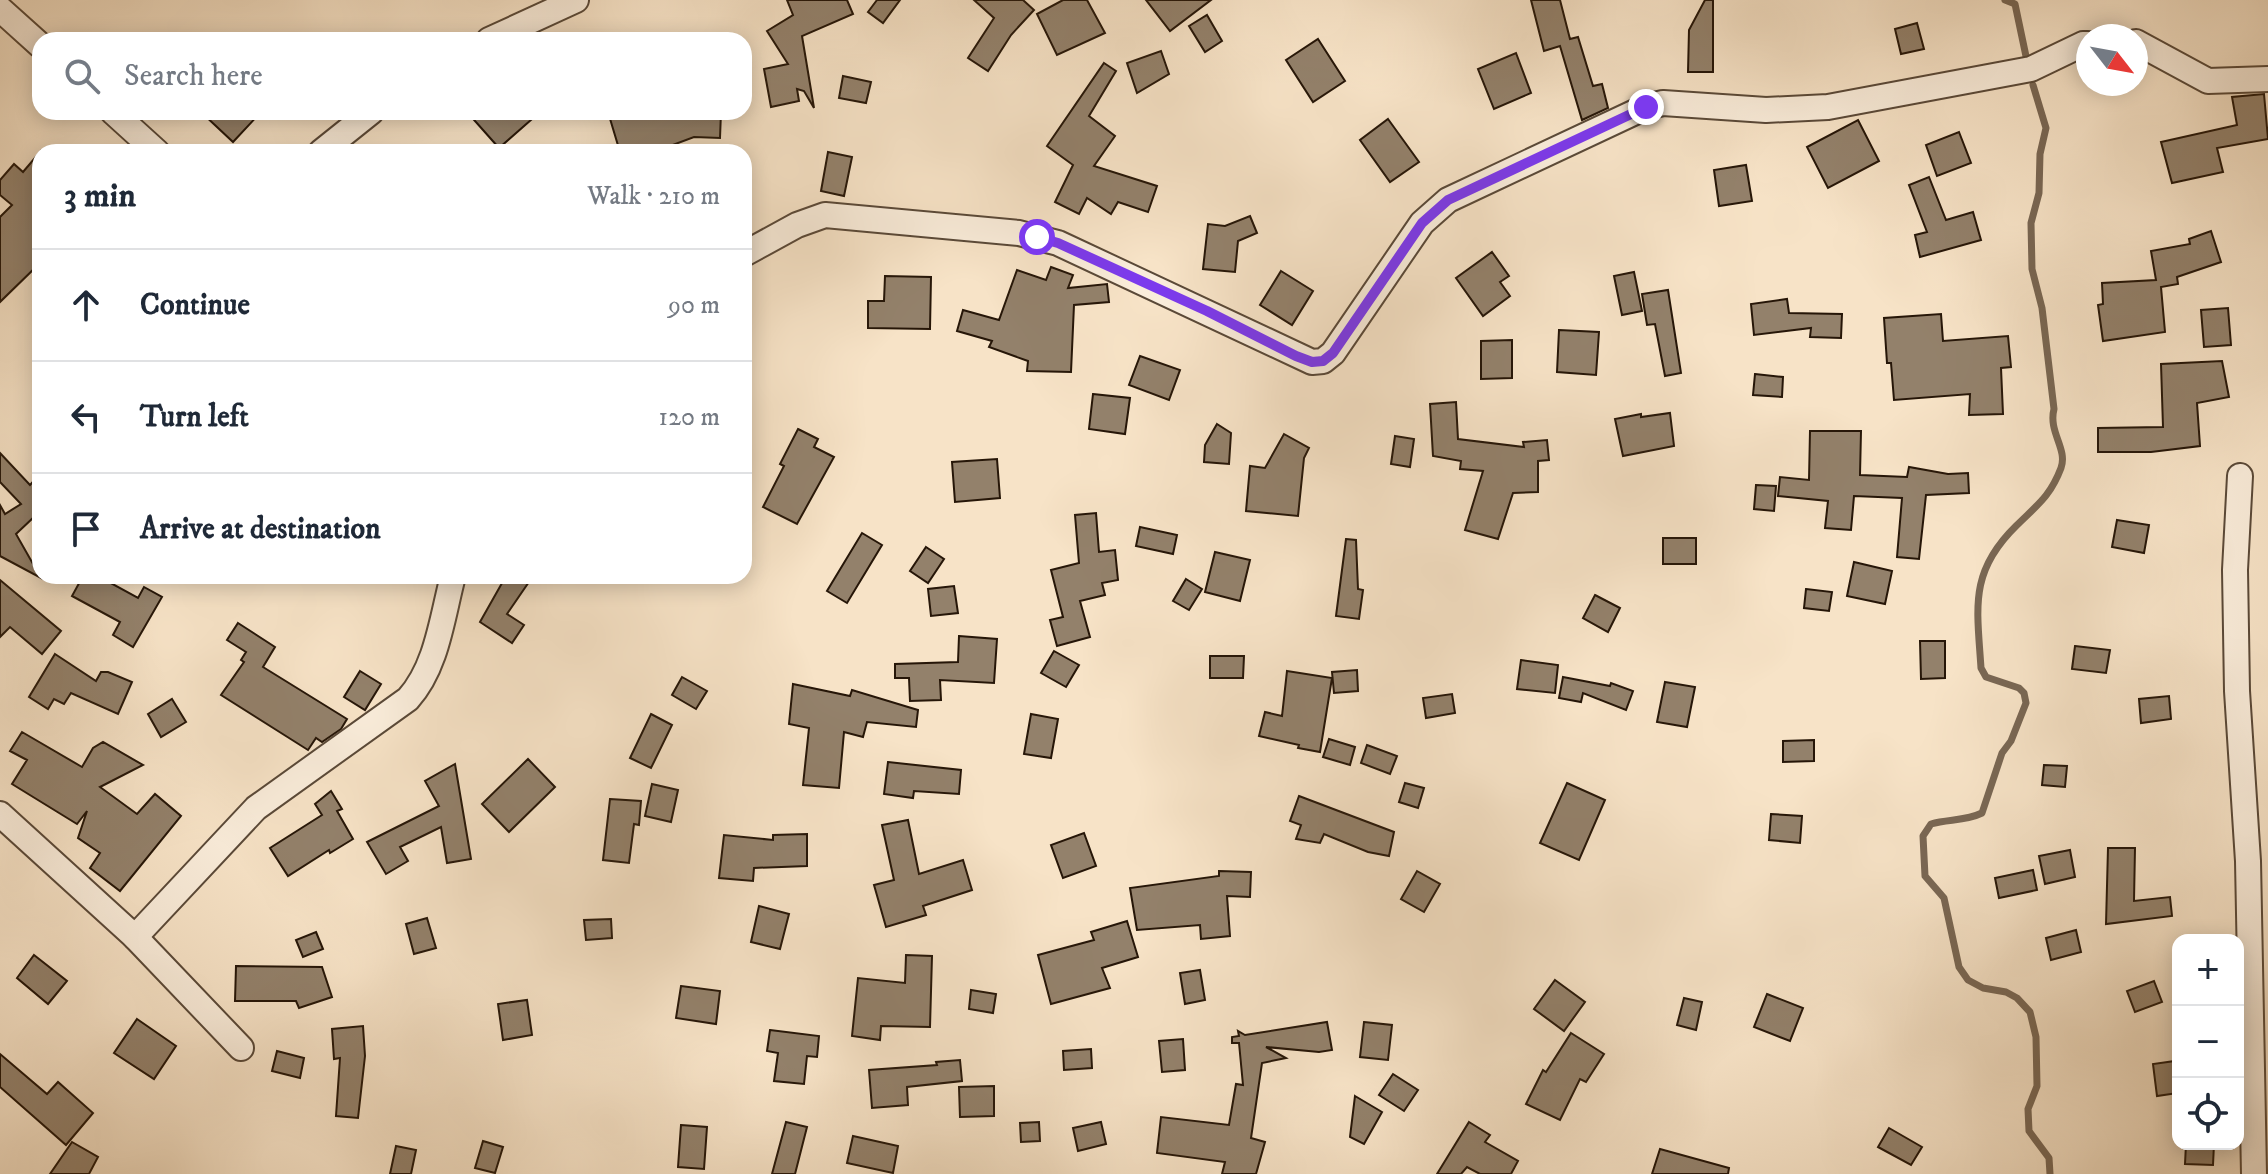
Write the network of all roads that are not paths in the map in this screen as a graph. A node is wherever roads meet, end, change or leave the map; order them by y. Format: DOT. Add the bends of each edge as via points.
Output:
graph roads {
  1 [pos="576,0"];
  2 [pos="0,9"];
  3 [pos="506,32"];
  4 [pos="32,38"];
  5 [pos="2076,47"];
  6 [pos="2148,48"];
  7 [pos="2268,79"];
  8 [pos="122,120"];
  9 [pos="361,120"];
  10 [pos="148,144"];
  11 [pos="331,144"];
  12 [pos="752,250"];
  13 [pos="2240,476"];
  14 [pos="451,584"];
  15 [pos="0,814"];
  16 [pos="135,937"];
  17 [pos="241,1048"];
  18 [pos="2254,1174"];
  1 -- 3 [label="street"];
  2 -- 4 [label="street"];
  5 -- 12 [label="street" via="2031,69 1828,107 1646,107 1434,211 1323,361 1312,362 1058,243 1019,233 825,215"];
  6 -- 7 [label="street" via="2208,81"];
  8 -- 10 [label="street"];
  9 -- 11 [label="street"];
  13 -- 18 [label="street" via="2237,691 2248,861"];
  14 -- 16 [label="street" via="428,670 408,699 256,808"];
  15 -- 16 [label="street"];
  16 -- 17 [label="street"];
}
